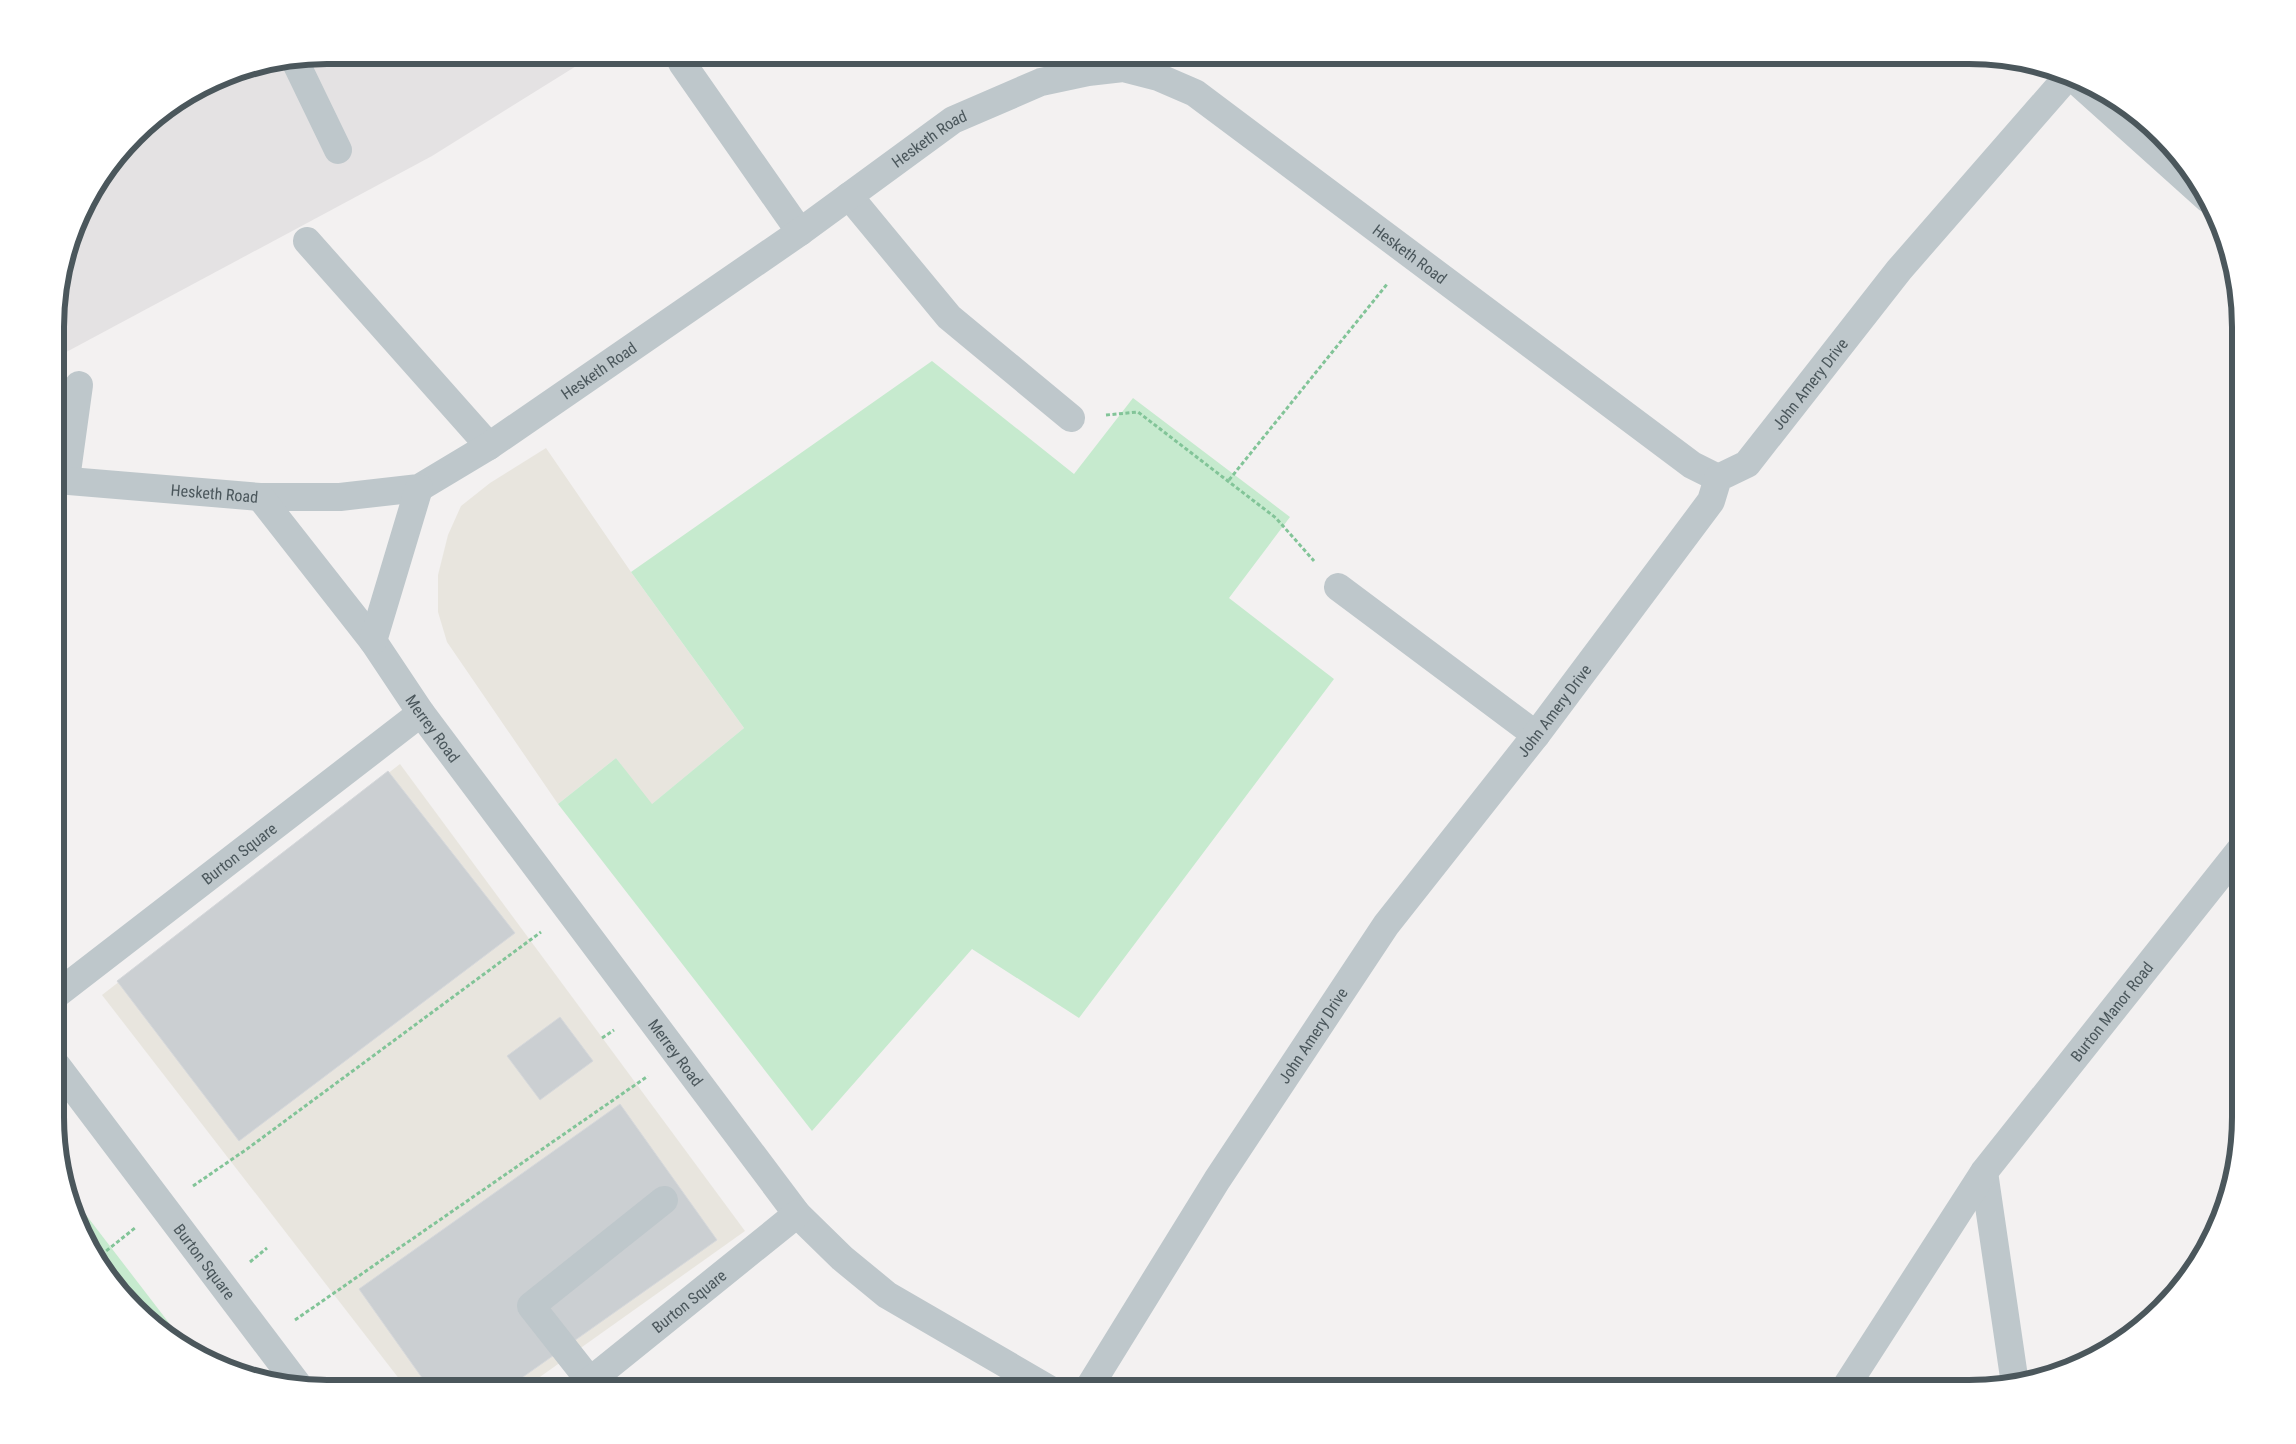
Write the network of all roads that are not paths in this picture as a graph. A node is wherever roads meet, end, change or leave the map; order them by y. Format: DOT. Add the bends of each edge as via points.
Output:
graph roads {
  1 [pos="683,64"];
  2 [pos="1087,64"];
  3 [pos="297,66"];
  4 [pos="2065,82"];
  5 [pos="2089,93"];
  6 [pos="338,150"];
  7 [pos="2188,181"];
  8 [pos="850,196"];
  9 [pos="800,232"];
  10 [pos="306,241"];
  11 [pos="79,385"];
  12 [pos="1071,418"];
  13 [pos="489,446"];
  14 [pos="64,464"];
  15 [pos="1718,478"];
  16 [pos="64,480"];
  17 [pos="419,488"];
  18 [pos="260,497"];
  19 [pos="1338,587"];
  20 [pos="373,641"];
  21 [pos="421,713"];
  22 [pos="1536,735"];
  23 [pos="2232,860"];
  24 [pos="64,989"];
  25 [pos="64,1075"];
  26 [pos="1984,1172"];
  27 [pos="664,1200"];
  28 [pos="797,1214"];
  29 [pos="2014,1376"];
  30 [pos="293,1378"];
  31 [pos="582,1380"];
  32 [pos="591,1380"];
  33 [pos="1033,1380"];
  34 [pos="1094,1380"];
  35 [pos="1850,1380"];
  1 -- 9 [label="street"];
  2 -- 8 [label="street, Hesketh Road" via="953,120"];
  2 -- 15 [label="street, Hesketh Road" via="1123,68 1158,77 1194,93 1692,465"];
  3 -- 6 [label="street"];
  4 -- 15 [label="street, John Amery Drive" via="1899,270 1747,464"];
  5 -- 7 [label="street"];
  8 -- 9 [label="street, Hesketh Road"];
  8 -- 12 [label="street" via="949,318"];
  9 -- 13 [label="street, Hesketh Road"];
  10 -- 13 [label="street"];
  11 -- 14 [label="street"];
  13 -- 17 [label="street, Hesketh Road"];
  15 -- 22 [label="street, John Amery Drive" via="1711,501"];
  16 -- 18 [label="street, Hesketh Road"];
  17 -- 18 [label="street, Hesketh Road" via="340,497"];
  17 -- 20 [label="street"];
  18 -- 20 [label="street, Merrey Road"];
  19 -- 22 [label="street"];
  20 -- 21 [label="street, Merrey Road"];
  21 -- 24 [label="street, Burton Square"];
  21 -- 28 [label="street, Merrey Road"];
  22 -- 34 [label="street, John Amery Drive" via="1386,925 1217,1180"];
  23 -- 26 [label="street, Burton Manor Road"];
  25 -- 30 [label="street, Burton Square"];
  26 -- 29 [label="street"];
  26 -- 35 [label="street, Burton Manor Road"];
  27 -- 31 [label="street" via="530,1306"];
  28 -- 32 [label="street, Burton Square"];
  28 -- 33 [label="street, Merrey Road" via="842,1258 887,1295"];
}
